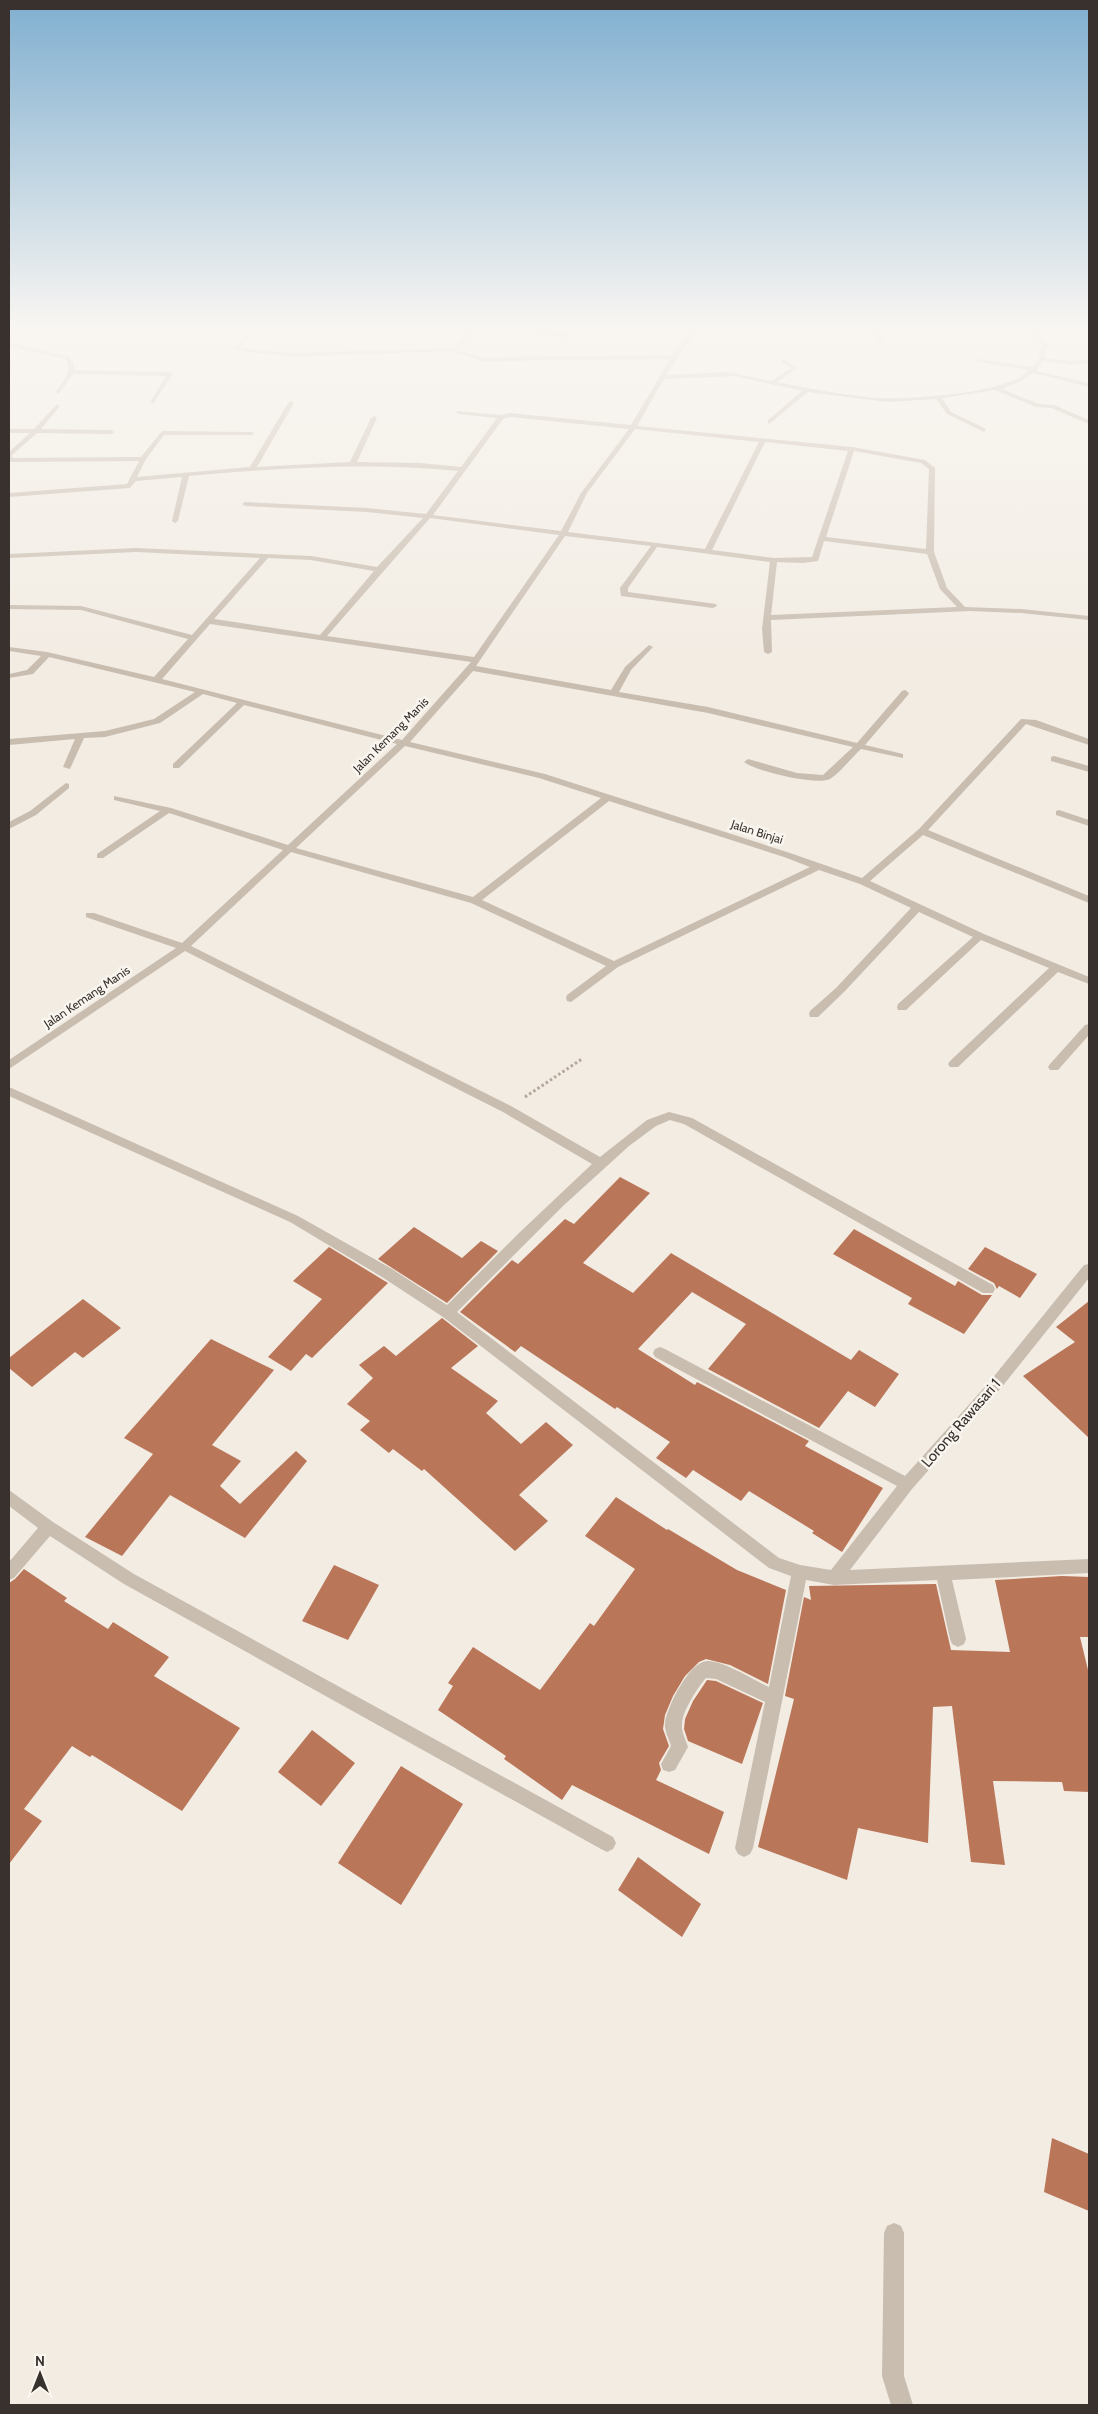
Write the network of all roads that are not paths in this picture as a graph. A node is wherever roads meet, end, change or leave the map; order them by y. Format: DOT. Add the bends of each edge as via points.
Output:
graph roads {
  1 [pos="22,444"];
  2 [pos="154,444"];
  3 [pos="267,444"];
  4 [pos="362,444"];
  5 [pos="481,444"];
  6 [pos="621,444"];
  7 [pos="761,444"];
  8 [pos="799,444"];
  9 [pos="852,449"];
  10 [pos="9,456"];
  11 [pos="143,459"];
  12 [pos="353,463"];
  13 [pos="252,469"];
  14 [pos="461,469"];
  15 [pos="186,475"];
  16 [pos="133,479"];
  17 [pos="9,495"];
  18 [pos="245,504"];
  19 [pos="428,516"];
  20 [pos="174,521"];
  21 [pos="564,532"];
  22 [pos="822,539"];
  23 [pos="656,544"];
  24 [pos="707,552"];
  25 [pos="930,552"];
  26 [pos="9,556"];
  27 [pos="266,556"];
  28 [pos="774,560"];
  29 [pos="378,570"];
  30 [pos="713,606"];
  31 [pos="9,608"];
  32 [pos="963,609"];
  33 [pos="767,618"];
  34 [pos="1089,618"];
  35 [pos="209,621"];
  36 [pos="322,637"];
  37 [pos="194,638"];
  38 [pos="649,647"];
  39 [pos="9,649"];
  40 [pos="768,652"];
  41 [pos="47,654"];
  42 [pos="477,660"];
  43 [pos="471,668"];
  44 [pos="9,676"];
  45 [pos="156,680"];
  46 [pos="202,691"];
  47 [pos="905,693"];
  48 [pos="613,694"];
  49 [pos="244,701"];
  50 [pos="81,736"];
  51 [pos="9,742"];
  52 [pos="405,742"];
  53 [pos="1089,742"];
  54 [pos="859,746"];
  55 [pos="900,756"];
  56 [pos="1054,758"];
  57 [pos="748,762"];
  58 [pos="176,766"];
  59 [pos="67,767"];
  60 [pos="1089,769"];
  61 [pos="66,786"];
  62 [pos="608,797"];
  63 [pos="117,798"];
  64 [pos="168,810"];
  65 [pos="1059,813"];
  66 [pos="1089,823"];
  67 [pos="9,826"];
  68 [pos="922,830"];
  69 [pos="290,849"];
  70 [pos="100,856"];
  71 [pos="817,867"];
  72 [pos="862,882"];
  73 [pos="1089,900"];
  74 [pos="475,901"];
  75 [pos="917,908"];
  76 [pos="90,916"];
  77 [pos="980,936"];
  78 [pos="184,947"];
  79 [pos="614,965"];
  80 [pos="1056,968"];
  81 [pos="1089,982"];
  82 [pos="571,998"];
  83 [pos="902,1006"];
  84 [pos="814,1014"];
  85 [pos="1089,1028"];
  86 [pos="954,1064"];
  87 [pos="9,1065"];
  88 [pos="1054,1067"];
  89 [pos="9,1090"];
  90 [pos="600,1163"];
  91 [pos="1088,1276"];
  92 [pos="988,1289"];
  93 [pos="448,1313"];
  94 [pos="660,1353"];
  95 [pos="907,1484"];
  96 [pos="9,1497"];
  97 [pos="48,1527"];
  98 [pos="1089,1566"];
  99 [pos="800,1572"];
  100 [pos="9,1573"];
  101 [pos="943,1573"];
  102 [pos="834,1578"];
  103 [pos="958,1638"];
  104 [pos="774,1698"];
  105 [pos="669,1764"];
  106 [pos="606,1842"];
  107 [pos="744,1848"];
  108 [pos="894,2233"];
  109 [pos="902,2405"];
  1 -- 10 [label="street"];
  2 -- 11 [label="street"];
  3 -- 13 [label="street"];
  4 -- 12 [label="street"];
  5 -- 14 [label="street"];
  6 -- 21 [label="street, Jalan Kemang Manis" via="584,493"];
  7 -- 24 [label="street"];
  8 -- 9 [label="street"];
  9 -- 22 [label="street"];
  9 -- 25 [label="street" via="913,458 932,468"];
  10 -- 11 [label="street" via="11,460 32,461"];
  11 -- 16 [label="street"];
  12 -- 13 [label="street"];
  12 -- 14 [label="street" via="418,464"];
  13 -- 15 [label="street"];
  14 -- 19 [label="street"];
  15 -- 16 [label="street"];
  15 -- 20 [label="street"];
  16 -- 17 [label="street" via="130,486"];
  18 -- 19 [label="street"];
  19 -- 21 [label="street"];
  19 -- 29 [label="street"];
  21 -- 23 [label="street"];
  21 -- 42 [label="street, Jalan Kemang Manis"];
  22 -- 25 [label="street"];
  22 -- 28 [label="street" via="815,559"];
  23 -- 24 [label="street"];
  23 -- 30 [label="street" via="624,588 624,594"];
  24 -- 28 [label="street"];
  25 -- 32 [label="street" via="944,588"];
  26 -- 27 [label="street" via="136,550"];
  27 -- 29 [label="street" via="311,558"];
  27 -- 35 [label="street"];
  28 -- 33 [label="street"];
  29 -- 36 [label="street"];
  31 -- 37 [label="street" via="81,608"];
  32 -- 33 [label="street"];
  32 -- 34 [label="street" via="1022,610"];
  33 -- 40 [label="street"];
  35 -- 36 [label="street"];
  35 -- 37 [label="street"];
  36 -- 42 [label="street"];
  37 -- 45 [label="street"];
  38 -- 48 [label="street" via="628,669"];
  39 -- 41 [label="street, Jalan Binjai"];
  41 -- 44 [label="street" via="30,672"];
  41 -- 45 [label="street, Jalan Binjai"];
  42 -- 43 [label="street, Jalan Kemang Manis"];
  43 -- 48 [label="street"];
  43 -- 52 [label="street, Jalan Kemang Manis"];
  45 -- 46 [label="street, Jalan Binjai"];
  46 -- 49 [label="street, Jalan Binjai"];
  46 -- 50 [label="street" via="157,720 105,734"];
  47 -- 54 [label="street"];
  48 -- 54 [label="street" via="708,710"];
  49 -- 52 [label="street, Jalan Binjai" via="304,719"];
  49 -- 58 [label="street"];
  50 -- 51 [label="street"];
  50 -- 59 [label="street"];
  52 -- 62 [label="street, Jalan Binjai" via="542,776"];
  52 -- 69 [label="street, Jalan Kemang Manis"];
  53 -- 68 [label="street" via="1024,721"];
  54 -- 55 [label="street"];
  54 -- 57 [label="street" via="831,774 819,778"];
  56 -- 60 [label="street"];
  61 -- 67 [label="street"];
  62 -- 71 [label="street, Jalan Binjai"];
  62 -- 74 [label="street"];
  63 -- 64 [label="street"];
  64 -- 69 [label="street"];
  64 -- 70 [label="street"];
  65 -- 66 [label="street"];
  68 -- 72 [label="street"];
  68 -- 73 [label="street"];
  69 -- 74 [label="street"];
  69 -- 78 [label="street, Jalan Kemang Manis"];
  71 -- 72 [label="street, Jalan Binjai"];
  71 -- 79 [label="street"];
  72 -- 75 [label="street, Jalan Binjai"];
  74 -- 79 [label="street"];
  75 -- 77 [label="street, Jalan Binjai"];
  75 -- 84 [label="street"];
  76 -- 78 [label="street"];
  77 -- 80 [label="street, Jalan Binjai"];
  77 -- 83 [label="street"];
  78 -- 87 [label="street, Jalan Kemang Manis"];
  78 -- 90 [label="street" via="508,1109"];
  79 -- 82 [label="street"];
  80 -- 81 [label="street, Jalan Binjai"];
  80 -- 86 [label="street"];
  85 -- 88 [label="street"];
  89 -- 93 [label="street" via="294,1219"];
  90 -- 92 [label="street" via="648,1125 669,1116 688,1121"];
  90 -- 93 [label="street"];
  91 -- 95 [label="street, Lorong Rawasari 1"];
  93 -- 99 [label="street" via="774,1563"];
  94 -- 95 [label="street"];
  95 -- 102 [label="street, Lorong Rawasari 1"];
  96 -- 97 [label="street"];
  97 -- 100 [label="street"];
  97 -- 106 [label="street" via="130,1579"];
  98 -- 101 [label="street"];
  99 -- 102 [label="street"];
  99 -- 104 [label="street"];
  101 -- 102 [label="street"];
  101 -- 103 [label="street"];
  104 -- 105 [label="street" via="717,1671 707,1669 700,1672 675,1716 673,1725 680,1747"];
  104 -- 107 [label="street"];
  108 -- 109 [label="street" via="893,2376"];
}
